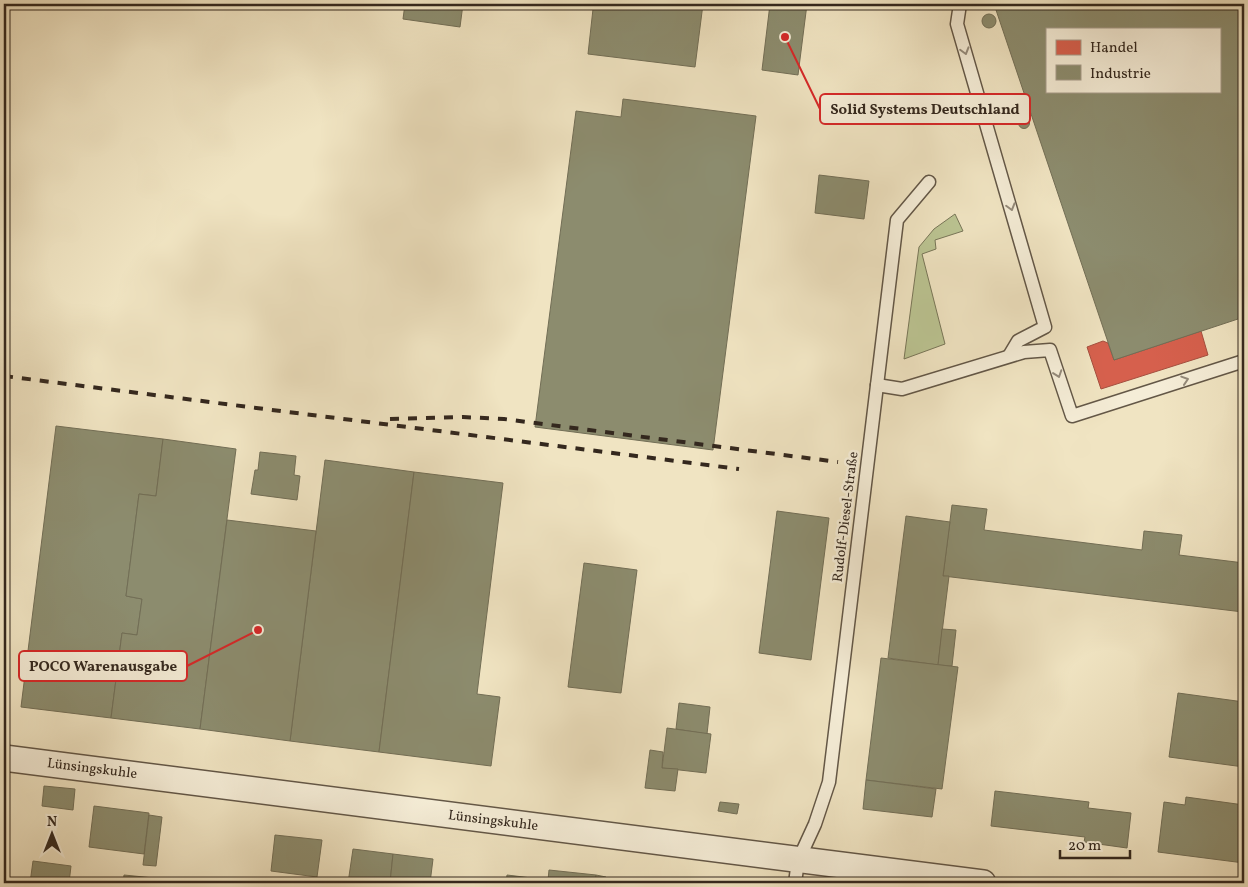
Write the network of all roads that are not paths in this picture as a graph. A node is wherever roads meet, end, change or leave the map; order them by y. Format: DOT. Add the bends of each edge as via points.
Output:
graph roads {
  1 [pos="960,4"];
  2 [pos="929,182"];
  3 [pos="1009,356"];
  4 [pos="1244,361"];
  5 [pos="877,385"];
  6 [pos="4,758"];
  7 [pos="796,872"];
  8 [pos="983,883"];
  1 -- 3 [label="lane, one-way" via="957,24 1045,327 1018,341"];
  2 -- 5 [label="lane, Rudolf-Diesel-Straße" via="897,220"];
  3 -- 4 [label="lane, one-way" via="1050,350 1072,416"];
  3 -- 5 [label="lane" via="902,389"];
  5 -- 7 [label="lane, Rudolf-Diesel-Straße" via="829,782"];
  6 -- 7 [label="street, Lünsingskuhle"];
  7 -- 8 [label="street, Lünsingskuhle"];
}
